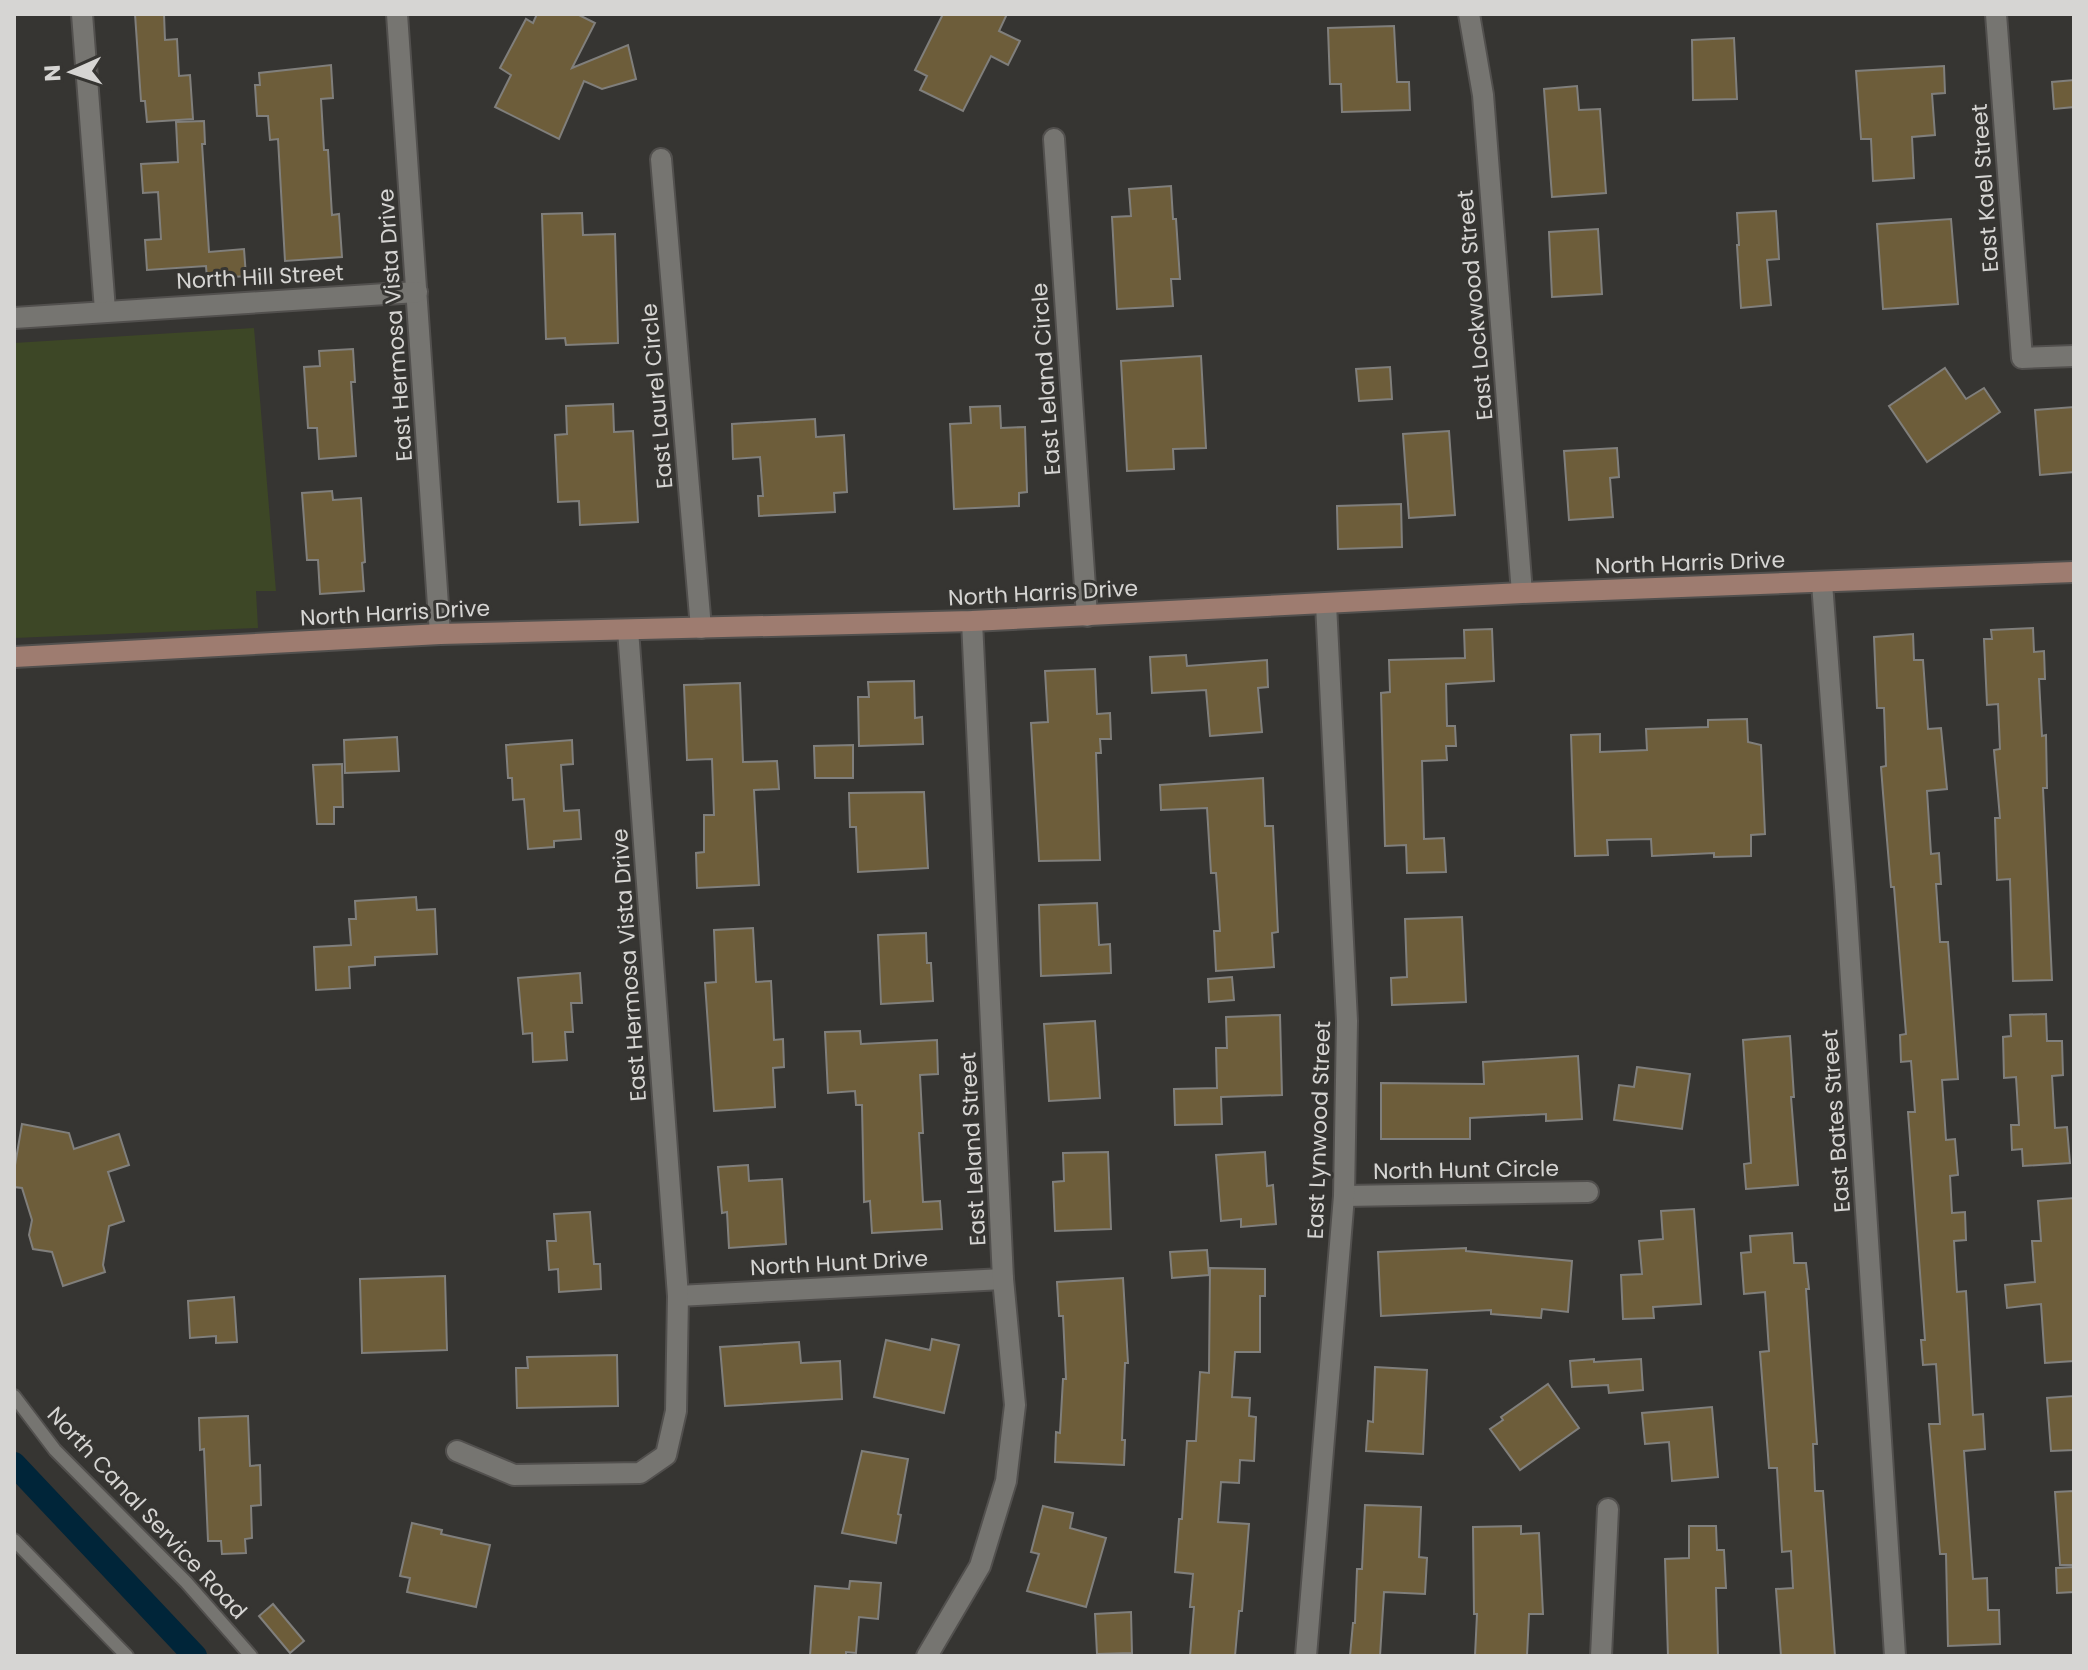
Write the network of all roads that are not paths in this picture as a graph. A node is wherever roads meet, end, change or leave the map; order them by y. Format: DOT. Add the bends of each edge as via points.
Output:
graph roads {
  1 [pos="82,14"];
  2 [pos="397,14"];
  3 [pos="1469,14"];
  4 [pos="1996,14"];
  5 [pos="1054,139"];
  6 [pos="661,159"];
  7 [pos="417,292"];
  8 [pos="105,310"];
  9 [pos="14,318"];
  10 [pos="2074,356"];
  11 [pos="2074,572"];
  12 [pos="1822,583"];
  13 [pos="1522,593"];
  14 [pos="1326,604"];
  15 [pos="1087,616"];
  16 [pos="972,621"];
  17 [pos="701,628"];
  18 [pos="628,630"];
  19 [pos="440,634"];
  20 [pos="14,657"];
  21 [pos="1588,1192"];
  22 [pos="1344,1196"];
  23 [pos="1003,1279"];
  24 [pos="678,1296"];
  25 [pos="14,1396"];
  26 [pos="457,1451"];
  27 [pos="1608,1509"];
  28 [pos="14,1540"];
  29 [pos="127,1656"];
  30 [pos="251,1656"];
  31 [pos="927,1656"];
  32 [pos="1306,1656"];
  33 [pos="1601,1656"];
  34 [pos="1895,1656"];
  1 -- 8 [label="street"];
  2 -- 7 [label="street, East Hermosa Vista Drive"];
  3 -- 13 [label="street, East Lockwood Street" via="1483,95"];
  4 -- 10 [label="street, East Kael Street" via="2022,358"];
  5 -- 15 [label="street, East Leland Circle"];
  6 -- 17 [label="street, East Laurel Circle"];
  7 -- 8 [label="street, North Hill Street"];
  7 -- 19 [label="street, East Hermosa Vista Drive"];
  8 -- 9 [label="street, North Hill Street"];
  11 -- 12 [label="street, North Harris Drive"];
  12 -- 13 [label="street, North Harris Drive"];
  12 -- 34 [label="street, East Bates Street"];
  13 -- 14 [label="street, North Harris Drive"];
  14 -- 15 [label="street, North Harris Drive"];
  14 -- 22 [label="street, East Lynwood Street" via="1347,1021"];
  15 -- 16 [label="street, North Harris Drive"];
  16 -- 17 [label="street, North Harris Drive"];
  16 -- 23 [label="street, East Leland Street"];
  17 -- 18 [label="street, North Harris Drive"];
  18 -- 19 [label="street, North Harris Drive"];
  18 -- 24 [label="street, East Hermosa Vista Drive"];
  19 -- 20 [label="street, North Harris Drive"];
  21 -- 22 [label="street, North Hunt Circle"];
  22 -- 32 [label="street, East Lynwood Street"];
  23 -- 24 [label="street, North Hunt Drive"];
  23 -- 31 [label="street, East Leland Street" via="1015,1405 1006,1481 980,1566"];
  24 -- 26 [label="street, East Hermosa Vista Drive" via="676,1411 666,1455 640,1473 514,1475"];
  25 -- 30 [label="lane, North Canal Service Road" via="55,1450"];
  27 -- 33 [label="street"];
  28 -- 29 [label="lane"];
}
